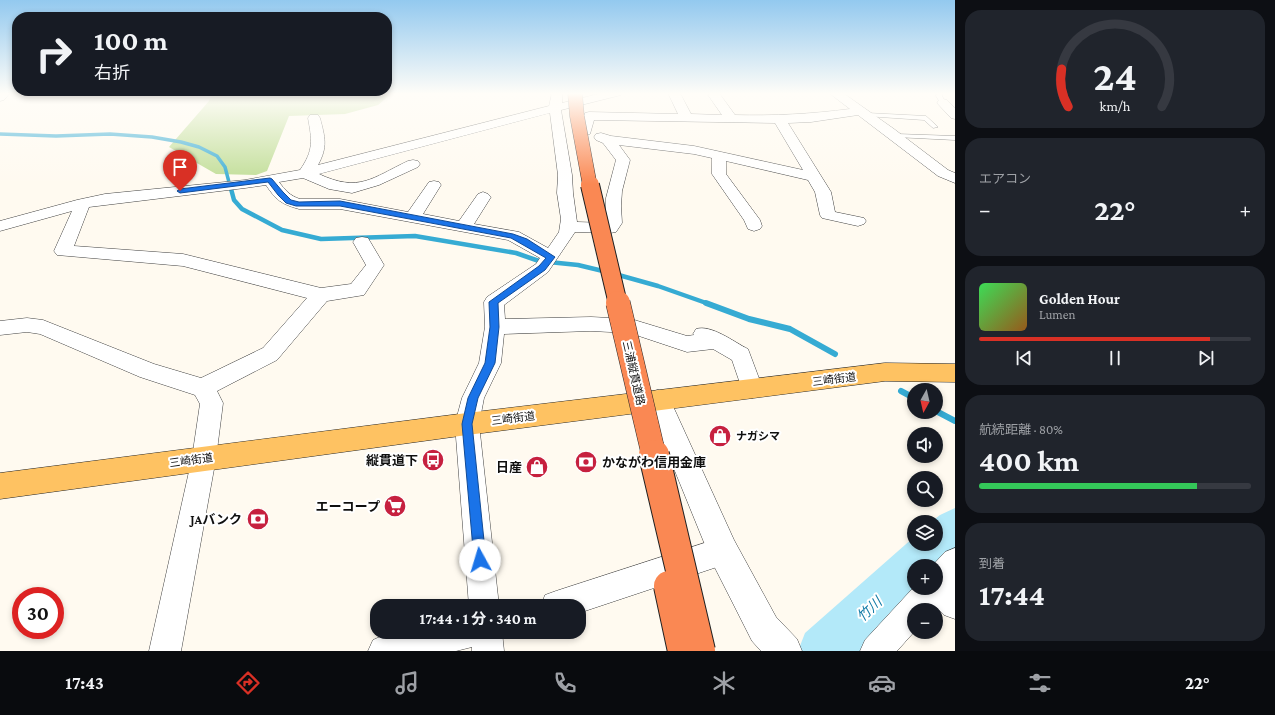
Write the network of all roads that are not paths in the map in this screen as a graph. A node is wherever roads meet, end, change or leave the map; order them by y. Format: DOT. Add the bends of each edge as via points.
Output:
graph roads {
  1 [pos="315,123"];
  2 [pos="491,123"];
  3 [pos="561,123"];
  4 [pos="568,123"];
  5 [pos="578,123"];
  6 [pos="578,123"];
  7 [pos="587,123"];
  8 [pos="782,123"];
  9 [pos="878,123"];
  10 [pos="931,123"];
  11 [pos="935,127"];
  12 [pos="585,131"];
  13 [pos="897,136"];
  14 [pos="955,138"];
  15 [pos="608,140"];
  16 [pos="719,155"];
  17 [pos="413,164"];
  18 [pos="305,173"];
  19 [pos="814,178"];
  20 [pos="955,179"];
  21 [pos="270,180"];
  22 [pos="434,185"];
  23 [pos="483,197"];
  24 [pos="83,203"];
  25 [pos="413,217"];
  26 [pos="858,221"];
  27 [pos="0,226"];
  28 [pos="464,226"];
  29 [pos="754,226"];
  30 [pos="568,227"];
  31 [pos="362,242"];
  32 [pos="551,257"];
  33 [pos="321,295"];
  34 [pos="495,327"];
  35 [pos="0,328"];
  36 [pos="955,373"];
  37 [pos="203,388"];
  38 [pos="752,389"];
  39 [pos="658,400"];
  40 [pos="467,424"];
  41 [pos="204,458"];
  42 [pos="0,486"];
  43 [pos="723,551"];
  44 [pos="955,562"];
  45 [pos="943,576"];
  46 [pos="943,593"];
  47 [pos="927,595"];
  48 [pos="483,599"];
  49 [pos="577,599"];
  50 [pos="955,604"];
  51 [pos="440,639"];
  52 [pos="487,639"];
  53 [pos="784,650"];
  54 [pos="164,651"];
  55 [pos="384,651"];
  56 [pos="488,651"];
  57 [pos="683,651"];
  58 [pos="700,651"];
  59 [pos="876,651"];
  1 -- 18 [label="street" via="319,148 316,159"];
  2 -- 18 [label="street"];
  3 -- 30 [label="street"];
  4 -- 57 [label="highway, 三浦縦貫道路, bridge"];
  5 -- 58 [label="highway, 三浦縦貫道路, bridge" via="586,170"];
  6 -- 12 [label="street"];
  7 -- 12 [label="street"];
  8 -- 19 [label="street"];
  9 -- 13 [label="street"];
  10 -- 11 [label="lane"];
  12 -- 15 [label="street"];
  13 -- 14 [label="lane"];
  13 -- 20 [label="street" via="943,173"];
  15 -- 16 [label="street"];
  15 -- 30 [label="street" via="623,160 614,192 614,223 610,228"];
  16 -- 19 [label="street"];
  16 -- 29 [label="street" via="719,174"];
  17 -- 18 [label="street" via="362,187 352,188 339,186"];
  18 -- 21 [label="street"];
  19 -- 26 [label="street" via="823,192 828,215"];
  21 -- 24 [label="street" via="209,189 105,198"];
  21 -- 25 [label="street" via="280,194 289,201 299,204 340,204"];
  22 -- 25 [label="street"];
  23 -- 28 [label="street"];
  24 -- 27 [label="street"];
  24 -- 33 [label="street" via="63,251 183,260"];
  25 -- 28 [label="street"];
  28 -- 32 [label="street" via="513,236"];
  30 -- 32 [label="street"];
  31 -- 33 [label="street" via="375,265 357,290"];
  32 -- 34 [label="street" via="542,268 494,302"];
  33 -- 37 [label="street" via="270,354"];
  34 -- 38 [label="street" via="591,324 631,326 687,344 709,337 741,355"];
  34 -- 40 [label="street" via="490,363 473,398"];
  35 -- 37 [label="street" via="27,325 44,327 148,371"];
  36 -- 38 [label="main road, 三崎街道" via="885,372"];
  37 -- 41 [label="street" via="212,403"];
  38 -- 39 [label="main road, 三崎街道"];
  39 -- 40 [label="main road, 三崎街道"];
  39 -- 43 [label="street"];
  40 -- 41 [label="main road, 三崎街道"];
  40 -- 48 [label="street"];
  41 -- 42 [label="main road, 三崎街道"];
  41 -- 54 [label="street"];
  43 -- 49 [label="street"];
  43 -- 53 [label="street" via="764,629"];
  44 -- 45 [label="street"];
  46 -- 50 [label="street"];
  47 -- 59 [label="street"];
  51 -- 55 [label="street"];
  52 -- 56 [label="street"];
}
